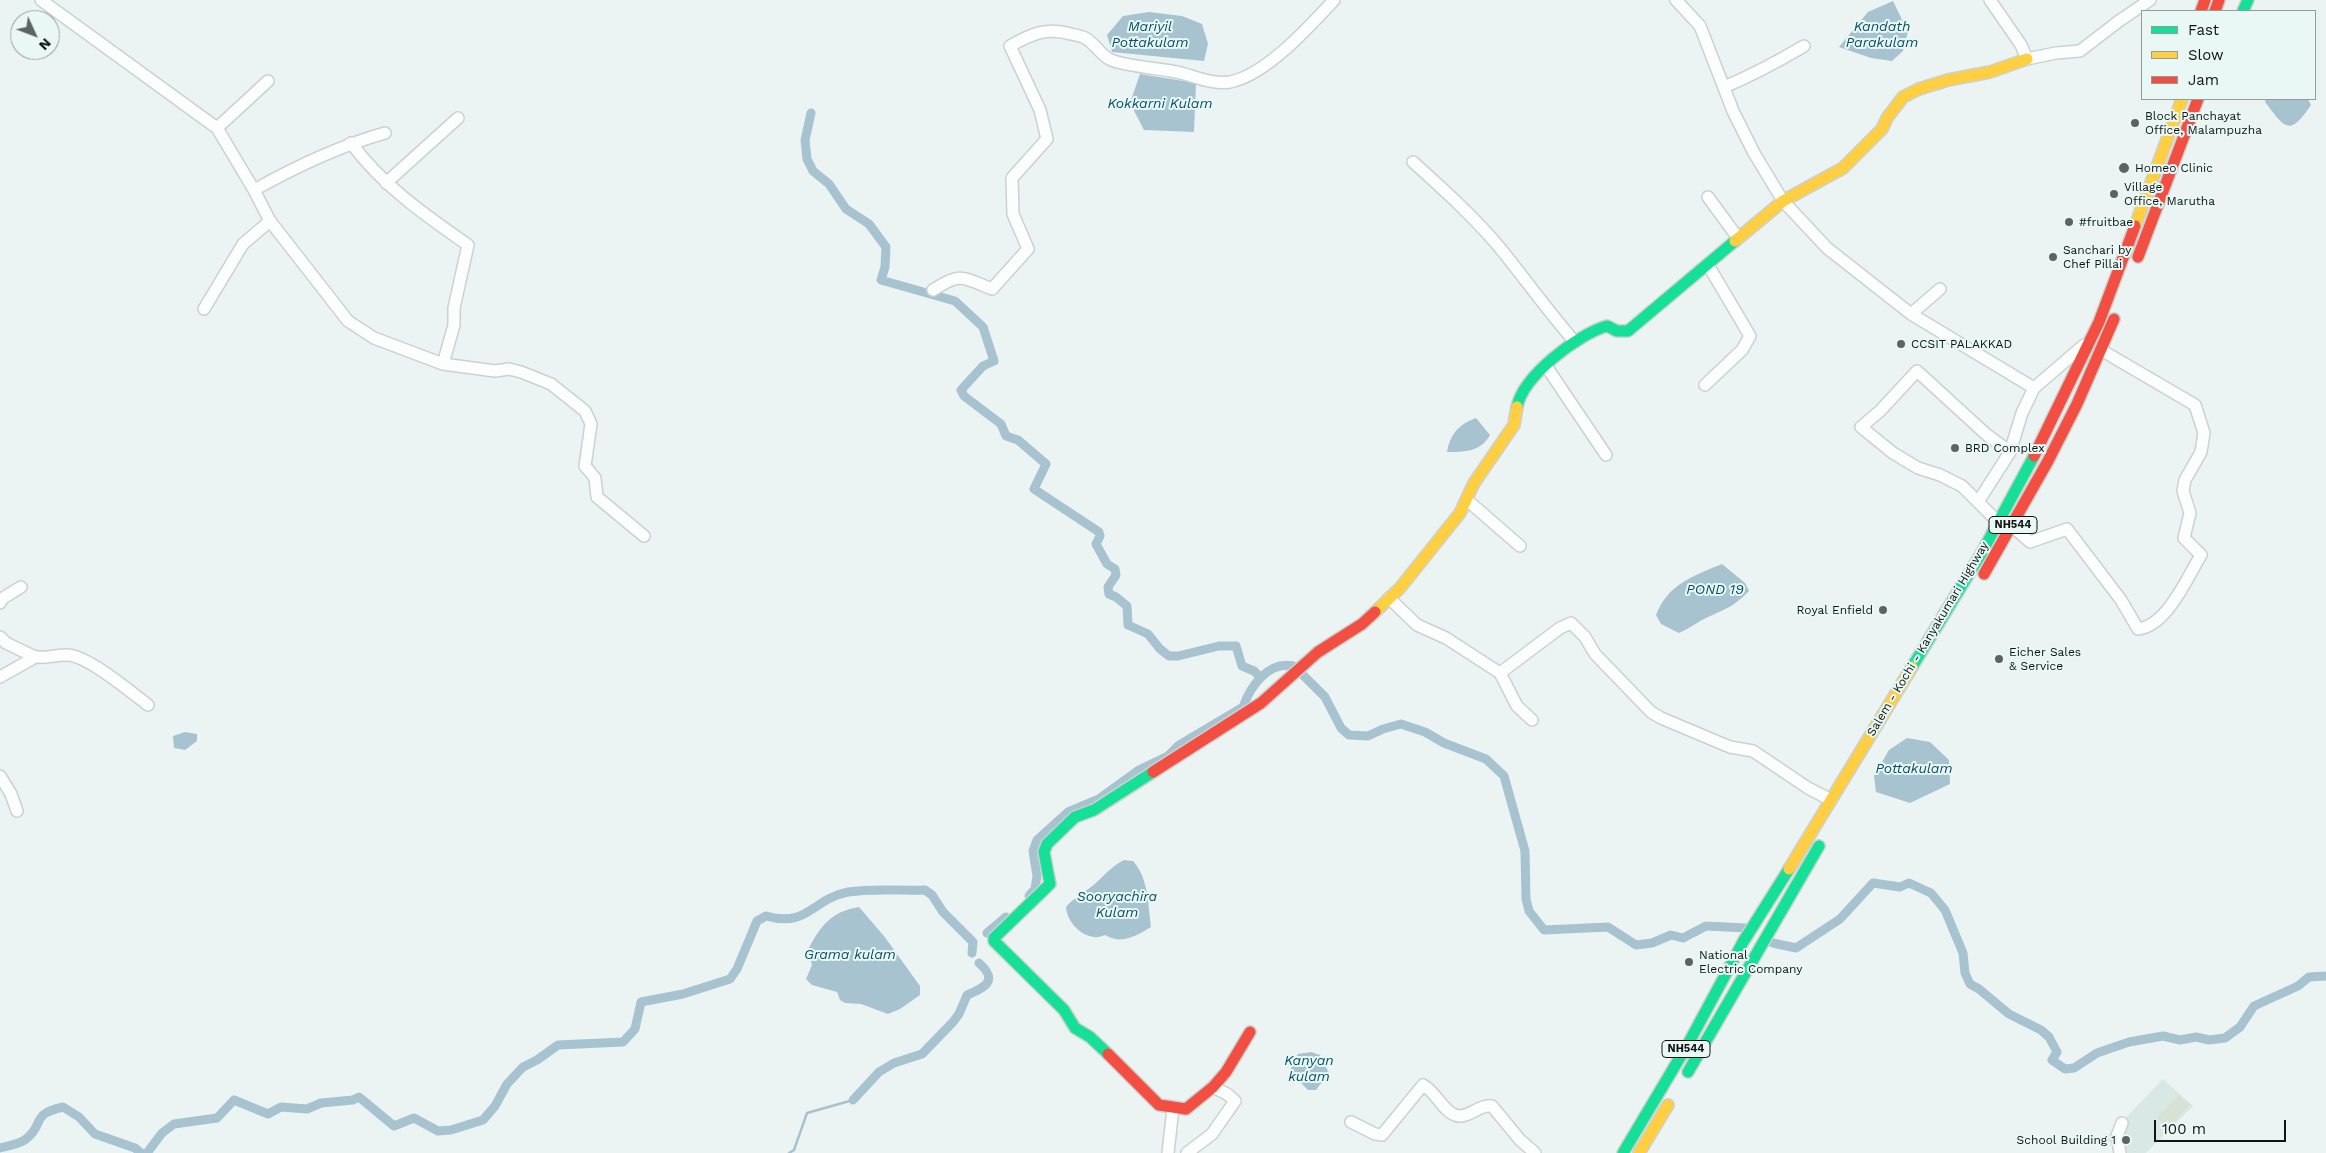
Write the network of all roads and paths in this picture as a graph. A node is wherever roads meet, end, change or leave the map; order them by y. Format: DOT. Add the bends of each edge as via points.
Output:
graph roads {
  1 [pos="41,0"];
  2 [pos="1332,0"];
  3 [pos="1676,0"];
  4 [pos="1990,0"];
  5 [pos="2150,0"];
  6 [pos="1804,46"];
  7 [pos="2027,59"];
  8 [pos="268,81"];
  9 [pos="1724,87"];
  10 [pos="2171,100"];
  11 [pos="2182,100"];
  12 [pos="2198,100"];
  13 [pos="2206,100"];
  14 [pos="458,118"];
  15 [pos="217,128"];
  16 [pos="385,133"];
  17 [pos="2183,138"];
  18 [pos="351,143"];
  19 [pos="1413,162"];
  20 [pos="2154,173"];
  21 [pos="386,183"];
  22 [pos="254,190"];
  23 [pos="1708,197"];
  24 [pos="1783,201"];
  25 [pos="270,222"];
  26 [pos="1738,238"];
  27 [pos="2135,265"];
  28 [pos="1708,266"];
  29 [pos="1940,289"];
  30 [pos="933,290"];
  31 [pos="204,308"];
  32 [pos="2118,310"];
  33 [pos="1911,314"];
  34 [pos="2099,322"];
  35 [pos="2111,328"];
  36 [pos="2090,340"];
  37 [pos="1574,341"];
  38 [pos="2100,350"];
  39 [pos="443,364"];
  40 [pos="1546,366"];
  41 [pos="1705,385"];
  42 [pos="2034,388"];
  43 [pos="2010,452"];
  44 [pos="1606,454"];
  45 [pos="1466,500"];
  46 [pos="1978,502"];
  47 [pos="1997,521"];
  48 [pos="2012,526"];
  49 [pos="644,536"];
  50 [pos="1520,546"];
  51 [pos="1980,580"];
  52 [pos="21,587"];
  53 [pos="1389,598"];
  54 [pos="0,602"];
  55 [pos="0,637"];
  56 [pos="33,656"];
  57 [pos="1500,673"];
  58 [pos="0,677"];
  59 [pos="148,705"];
  60 [pos="1532,720"];
  61 [pos="0,776"];
  62 [pos="1831,800"];
  63 [pos="17,810"];
  64 [pos="1823,840"];
  65 [pos="1250,1032"];
  66 [pos="1213,1087"];
  67 [pos="1173,1108"];
  68 [pos="1351,1122"];
  69 [pos="2122,1123"];
  70 [pos="1168,1153"];
  71 [pos="1187,1153"];
  72 [pos="1535,1153"];
  73 [pos="1623,1153"];
  74 [pos="1639,1153"];
  75 [pos="2120,1153"];
  1 -- 15 [label="street"];
  2 -- 30 [label="street" via="1270,61 1230,82 1204,81 1183,73 1110,60 1085,38 1066,32 1046,30 1010,46 1031,87 1047,139 1012,178 1013,214 1028,249 992,289 962,277 951,279"];
  3 -- 9 [label="street" via="1700,26"];
  4 -- 7 [label="street"];
  5 -- 7 [label="street" via="2080,51"];
  6 -- 9 [label="street" via="1759,73"];
  7 -- 24 [label="main road" via="1990,72 1934,84 1903,97 1882,129 1843,168"];
  8 -- 15 [label="street"];
  9 -- 24 [label="street" via="1754,153"];
  10 -- 20 [label="main road"];
  11 -- 20 [label="main road, Salem - Kochi - Kanyakumari Highway / NH544"];
  12 -- 17 [label="main road"];
  13 -- 17 [label="main road"];
  14 -- 21 [label="street"];
  15 -- 22 [label="street"];
  16 -- 18 [label="street"];
  17 -- 27 [label="main road"];
  18 -- 21 [label="street"];
  18 -- 22 [label="street"];
  19 -- 37 [label="street" via="1466,211"];
  20 -- 34 [label="main road, Salem - Kochi - Kanyakumari Highway / NH544"];
  21 -- 39 [label="street" via="468,245 454,308 454,325"];
  22 -- 25 [label="street"];
  23 -- 26 [label="street"];
  24 -- 26 [label="main road"];
  24 -- 33 [label="street" via="1827,248"];
  25 -- 31 [label="street" via="244,244"];
  25 -- 39 [label="street" via="348,321 374,338"];
  26 -- 28 [label="main road"];
  28 -- 37 [label="main road" via="1628,331 1607,326"];
  28 -- 41 [label="street" via="1750,336 1742,350"];
  29 -- 33 [label="street"];
  32 -- 35 [label="main road, Salem - Kochi - Kanyakumari Highway / NH544"];
  33 -- 42 [label="street"];
  34 -- 35 [label="main road"];
  34 -- 36 [label="main road, Salem - Kochi - Kanyakumari Highway / NH544"];
  35 -- 38 [label="main road, Salem - Kochi - Kanyakumari Highway / NH544"];
  36 -- 42 [label="street"];
  36 -- 47 [label="main road, Salem - Kochi - Kanyakumari Highway / NH544" via="2058,410"];
  37 -- 40 [label="main road"];
  38 -- 48 [label="main road, Salem - Kochi - Kanyakumari Highway / NH544" via="2048,461"];
  38 -- 48 [label="street" via="2195,405 2204,433 2200,452 2183,491 2190,514 2184,538 2201,554 2170,606 2155,623 2138,629 2121,600 2067,529 2030,542"];
  39 -- 49 [label="street" via="522,372 551,384 585,411 591,424 585,466 595,478 597,497"];
  40 -- 44 [label="street"];
  40 -- 45 [label="main road" via="1527,384 1519,399 1514,425"];
  42 -- 43 [label="street" via="2022,412"];
  43 -- 46 [label="street"];
  43 -- 46 [label="street" via="1917,371 1861,427 1910,463 1962,486"];
  45 -- 50 [label="street"];
  45 -- 53 [label="main road" via="1455,520"];
  46 -- 47 [label="street"];
  47 -- 62 [label="main road, Salem - Kochi - Kanyakumari Highway / NH544" via="1981,554"];
  48 -- 51 [label="main road, Salem - Kochi - Kanyakumari Highway / NH544"];
  52 -- 54 [label="street"];
  53 -- 57 [label="street" via="1417,625 1446,638"];
  53 -- 67 [label="main road" via="1362,624 1318,652 1261,703 1094,810 1075,817 1047,844 1044,852 1050,884 994,938 1064,1010 1069,1022 1090,1037 1159,1105"];
  55 -- 56 [label="street"];
  56 -- 58 [label="street"];
  56 -- 59 [label="street" via="70,654 104,671"];
  57 -- 60 [label="street" via="1517,706"];
  57 -- 62 [label="street" via="1560,628 1572,623 1595,654 1652,712 1730,747 1753,750"];
  61 -- 63 [label="street"];
  62 -- 73 [label="main road, Salem - Kochi - Kanyakumari Highway / NH544" via="1743,942 1688,1044"];
  64 -- 74 [label="main road, NH544"];
  65 -- 66 [label="main road"];
  66 -- 67 [label="main road" via="1186,1110"];
  66 -- 71 [label="street" via="1235,1101 1212,1134"];
  67 -- 70 [label="street"];
  68 -- 72 [label="street" via="1375,1134 1382,1134 1423,1085 1430,1088 1452,1115 1460,1117 1485,1105 1492,1106"];
  69 -- 75 [label="street" via="2117,1136"];
}
